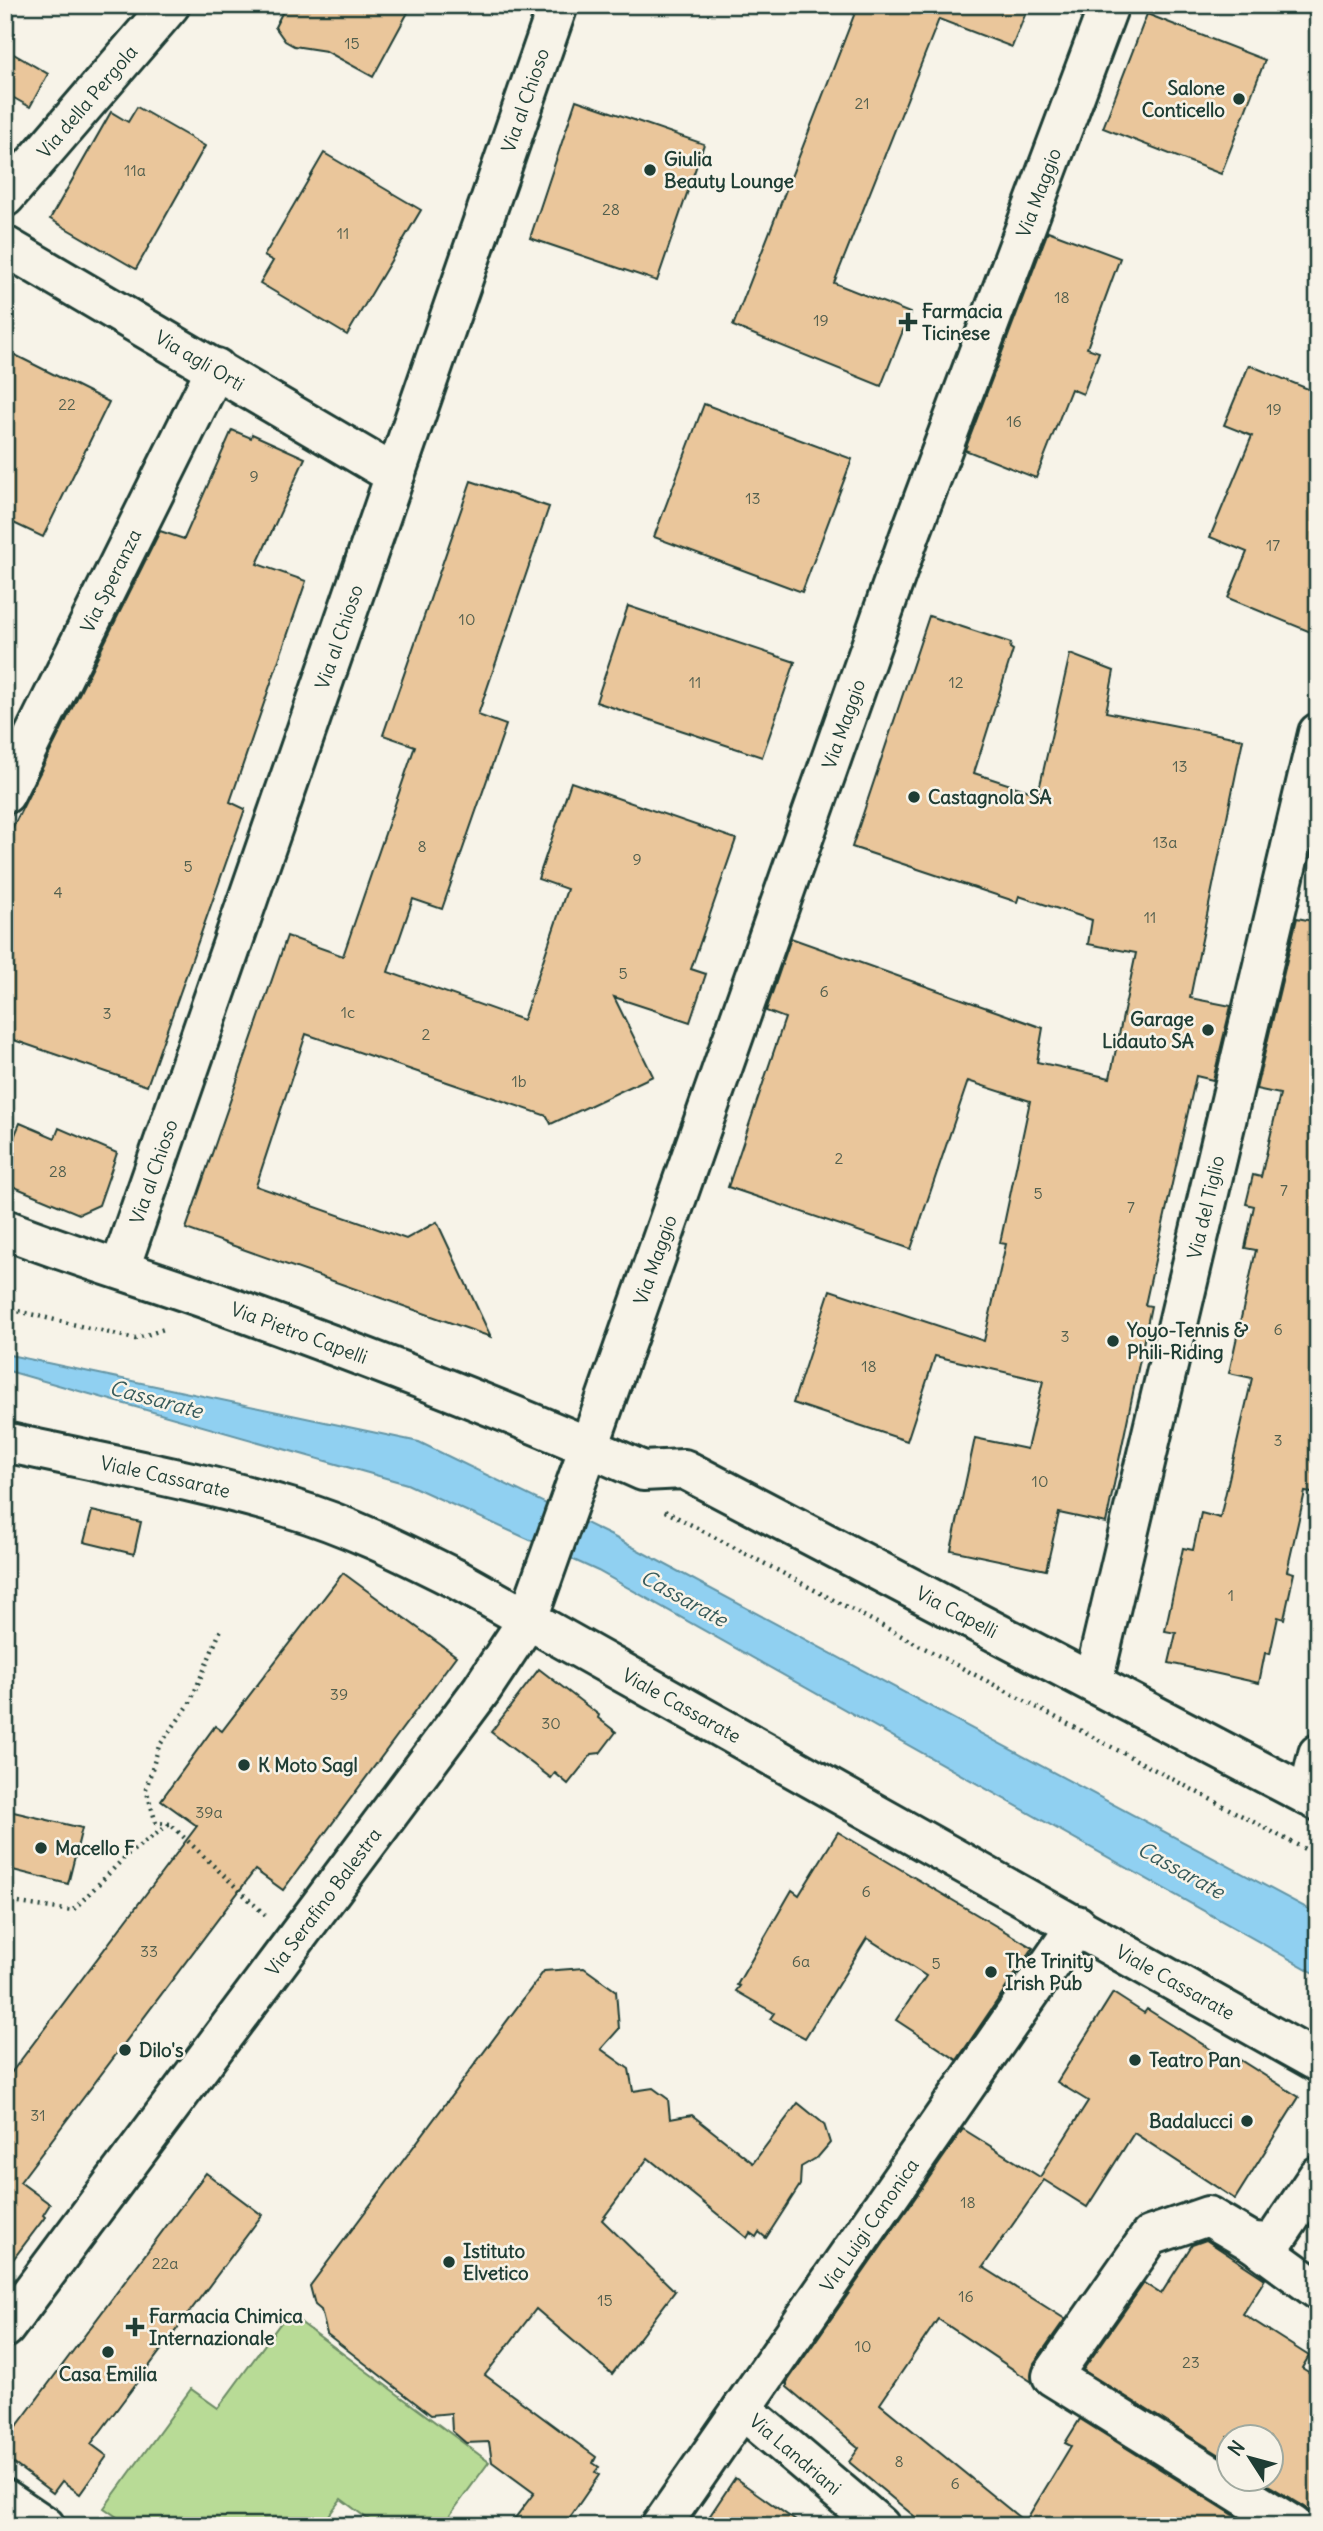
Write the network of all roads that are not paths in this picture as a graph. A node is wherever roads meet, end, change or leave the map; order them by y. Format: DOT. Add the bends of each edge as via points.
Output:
graph roads {
  1 [pos="170,5"];
  2 [pos="558,5"];
  3 [pos="1109,5"];
  4 [pos="5,197"];
  5 [pos="5,246"];
  6 [pos="216,368"];
  7 [pos="395,475"];
  8 [pos="1318,733"];
  9 [pos="5,794"];
  10 [pos="5,1229"];
  11 [pos="120,1268"];
  12 [pos="5,1442"];
  13 [pos="589,1447"];
  14 [pos="527,1621"];
  15 [pos="1093,1682"];
  16 [pos="1318,1754"];
  17 [pos="1313,1798"];
  18 [pos="1077,1925"];
  19 [pos="1318,2062"];
  20 [pos="1318,2176"];
  21 [pos="1252,2242"];
  22 [pos="1318,2290"];
  23 [pos="5,2328"];
  24 [pos="742,2409"];
  25 [pos="5,2498"];
  26 [pos="45,2526"];
  27 [pos="661,2526"];
  28 [pos="880,2526"];
  29 [pos="1293,2526"];
  1 -- 4 [label="street, Via della Pergola"];
  2 -- 7 [label="street, Via al Chioso"];
  3 -- 13 [label="street, Via Maggio" via="910,535"];
  5 -- 6 [label="street, Via agli Orti"];
  6 -- 7 [label="street, Via agli Orti"];
  6 -- 9 [label="street, Via Speranza"];
  7 -- 11 [label="street, Via al Chioso"];
  8 -- 15 [label="street, Via del Tiglio"];
  10 -- 11 [label="street, Via Pietro Capelli" via="66,1254"];
  11 -- 13 [label="street, Via Pietro Capelli"];
  12 -- 14 [label="street, Viale Cassarate" via="195,1484 320,1518 456,1579"];
  13 -- 14 [label="street, Via Serafino Balestra"];
  13 -- 15 [label="street, Via Capelli" via="643,1471 684,1469"];
  14 -- 18 [label="street, Viale Cassarate"];
  14 -- 23 [label="street, Via Serafino Balestra" via="482,1689"];
  15 -- 17 [label="street, Via Capelli"];
  16 -- 17 [label="street"];
  18 -- 19 [label="street, Viale Cassarate"];
  18 -- 24 [label="street, Via Luigi Canonica"];
  20 -- 21 [label="street" via="1273,2243"];
  21 -- 22 [label="street"];
  21 -- 29 [label="street" via="1208,2216 1150,2236 1052,2376"];
  24 -- 27 [label="street, Via Luigi Canonica"];
  24 -- 28 [label="street, Via Landriani"];
  25 -- 26 [label="street"];
}
